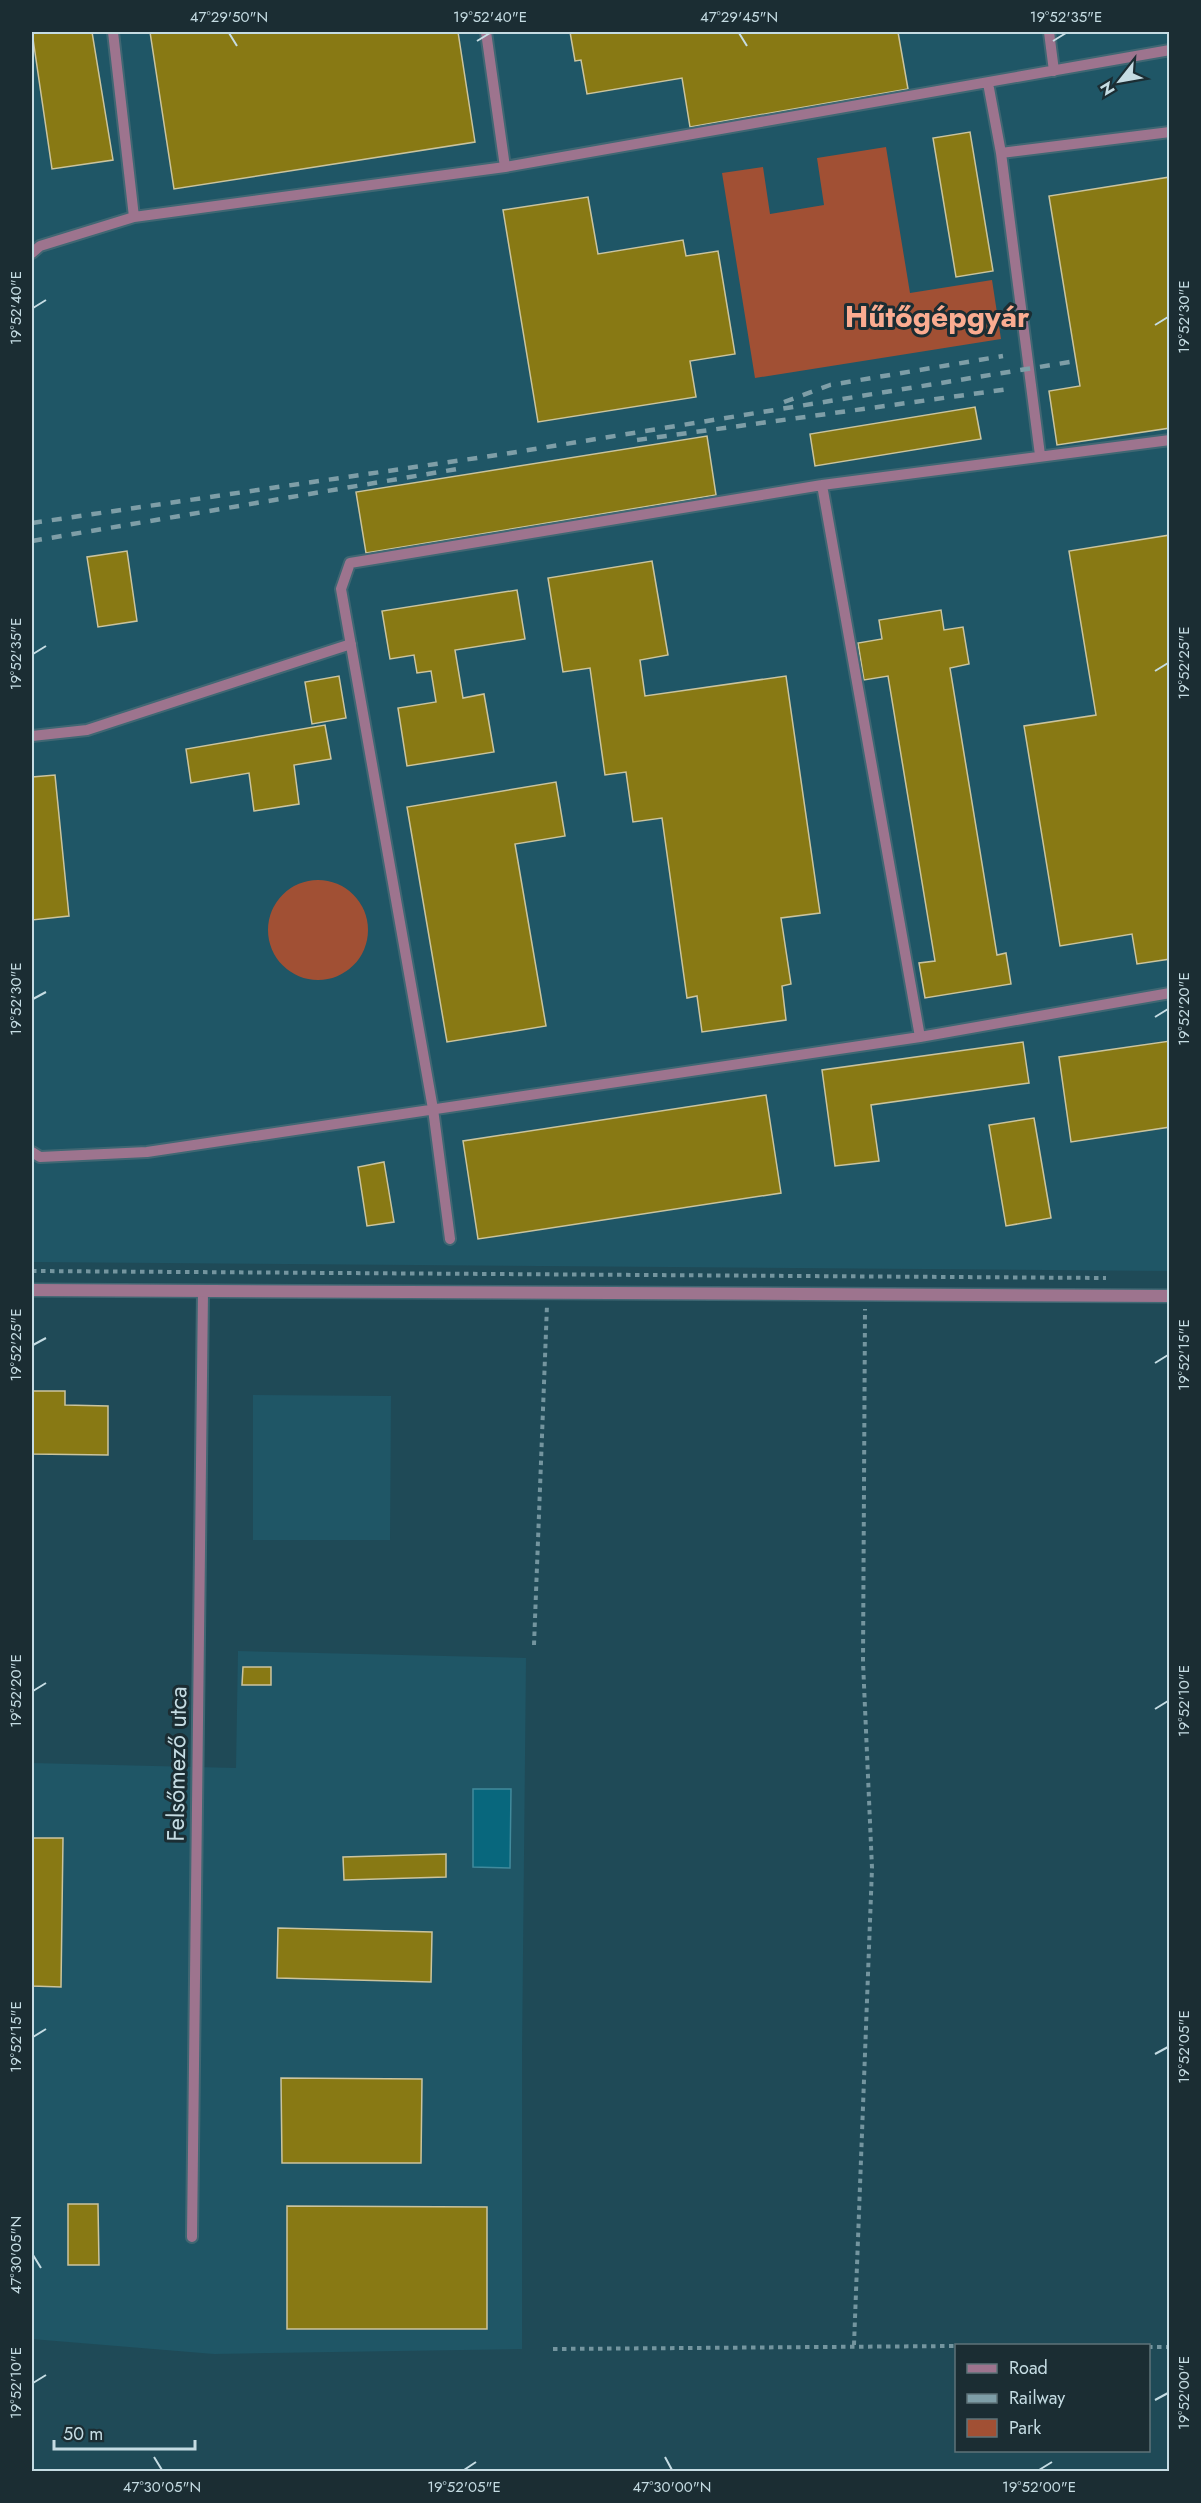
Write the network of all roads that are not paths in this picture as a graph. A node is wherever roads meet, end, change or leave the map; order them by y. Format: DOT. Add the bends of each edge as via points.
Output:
graph roads {
  1 [pos="113,32"];
  2 [pos="486,32"];
  3 [pos="1049,32"];
  4 [pos="1170,50"];
  5 [pos="1054,71"];
  6 [pos="988,83"];
  7 [pos="1170,132"];
  8 [pos="1001,153"];
  9 [pos="505,167"];
  10 [pos="134,217"];
  11 [pos="32,253"];
  12 [pos="1170,440"];
  13 [pos="1040,455"];
  14 [pos="822,485"];
  15 [pos="351,644"];
  16 [pos="32,736"];
  17 [pos="1170,993"];
  18 [pos="920,1037"];
  19 [pos="433,1110"];
  20 [pos="32,1152"];
  21 [pos="450,1239"];
  22 [pos="32,1290"];
  23 [pos="203,1291"];
  24 [pos="1170,1296"];
  25 [pos="192,2237"];
  1 -- 10 [label="lane"];
  2 -- 9 [label="lane"];
  3 -- 5 [label="lane"];
  4 -- 5 [label="lane"];
  5 -- 6 [label="lane"];
  6 -- 8 [label="lane"];
  6 -- 9 [label="lane"];
  7 -- 8 [label="lane"];
  8 -- 13 [label="lane"];
  9 -- 10 [label="lane"];
  10 -- 11 [label="lane" via="40,246"];
  12 -- 13 [label="lane"];
  13 -- 14 [label="lane"];
  14 -- 15 [label="lane" via="350,563 341,589"];
  14 -- 18 [label="lane"];
  15 -- 16 [label="lane" via="87,730"];
  15 -- 19 [label="lane"];
  17 -- 18 [label="lane"];
  18 -- 19 [label="lane"];
  19 -- 20 [label="lane" via="147,1152 40,1157"];
  19 -- 21 [label="lane"];
  22 -- 23 [label="street"];
  23 -- 24 [label="street"];
  23 -- 25 [label="lane, Felsőmező utca"];
}
